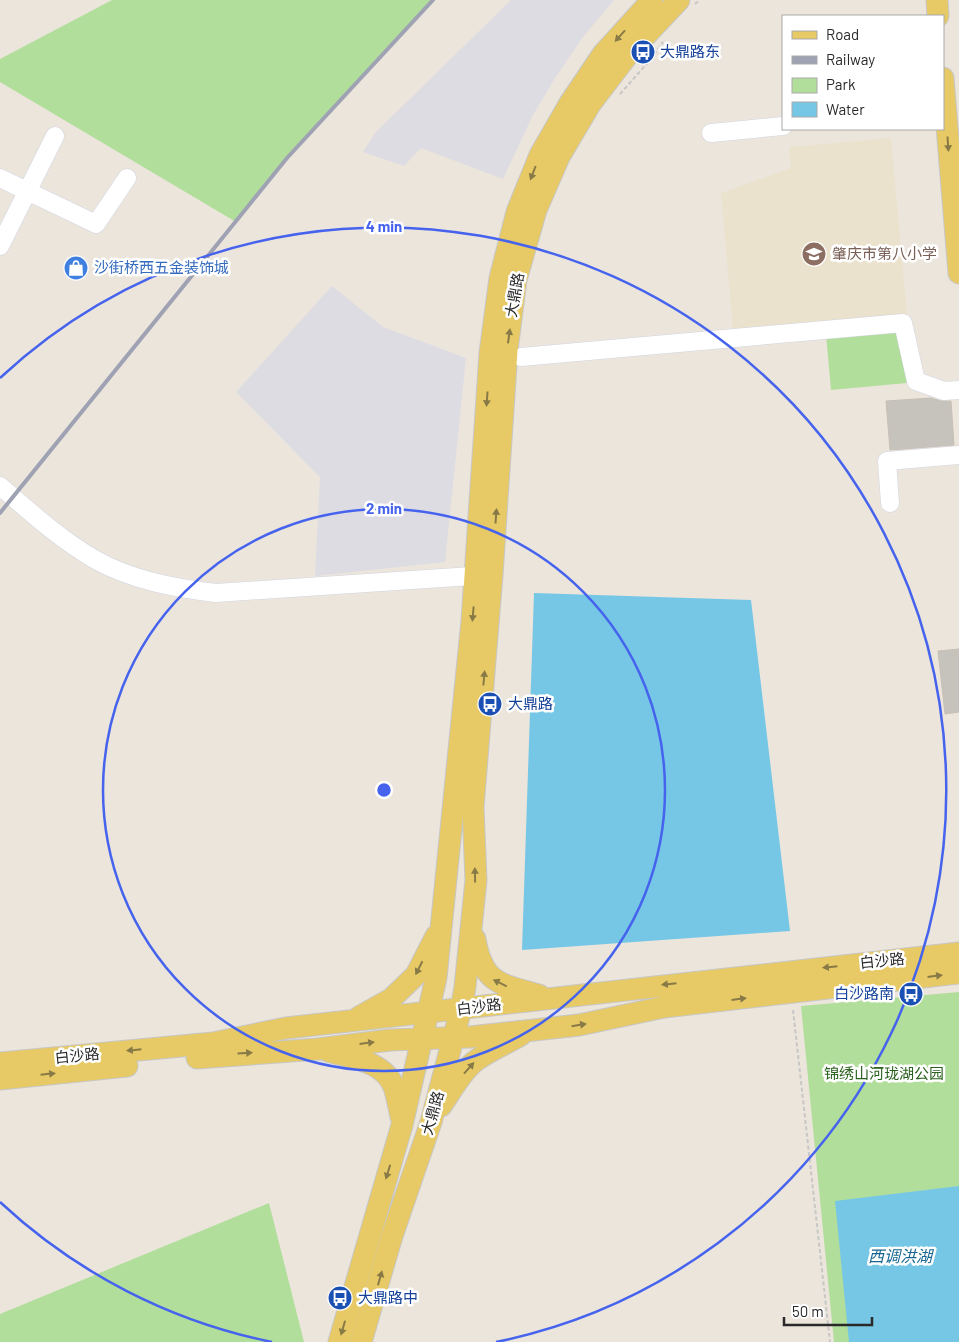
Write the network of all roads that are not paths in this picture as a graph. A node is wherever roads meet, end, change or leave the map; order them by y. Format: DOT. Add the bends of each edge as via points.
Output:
graph roads {
  1 [pos="652,0"];
  2 [pos="937,0"];
  3 [pos="686,3"];
  4 [pos="938,15"];
  5 [pos="944,111"];
  6 [pos="782,126"];
  7 [pos="711,133"];
  8 [pos="55,136"];
  9 [pos="0,178"];
  10 [pos="127,178"];
  11 [pos="27,191"];
  12 [pos="0,246"];
  13 [pos="959,273"];
  14 [pos="521,357"];
  15 [pos="959,390"];
  16 [pos="959,455"];
  17 [pos="0,486"];
  18 [pos="890,504"];
  19 [pos="484,575"];
  20 [pos="472,923"];
  21 [pos="442,925"];
  22 [pos="955,952"];
  23 [pos="959,973"];
  24 [pos="547,998"];
  25 [pos="461,1009"];
  26 [pos="429,1012"];
  27 [pos="350,1022"];
  28 [pos="530,1030"];
  29 [pos="453,1038"];
  30 [pos="422,1039"];
  31 [pos="318,1048"];
  32 [pos="0,1063"];
  33 [pos="0,1079"];
  34 [pos="431,1122"];
  35 [pos="402,1125"];
  36 [pos="339,1342"];
  37 [pos="361,1342"];
  1 -- 19 [label="main road, 大鼎路, one-way" via="603,54 570,103 540,155 518,212 500,278 490,353"];
  2 -- 4 [label="main road"];
  19 -- 3 [label="main road, 大鼎路, one-way" via="516,280 536,210 558,157 591,103 630,52"];
  5 -- 13 [label="main road, one-way"];
  6 -- 7 [label="street"];
  8 -- 11 [label="street"];
  9 -- 11 [label="street"];
  10 -- 11 [label="street" via="96,224"];
  11 -- 12 [label="street"];
  14 -- 15 [label="street" via="903,323 916,382 944,391"];
  16 -- 18 [label="street" via="887,461"];
  17 -- 19 [label="street" via="51,530 95,559 136,577 178,589 216,593"];
  20 -- 19 [label="main road, 大鼎路, one-way" via="476,880 473,808"];
  19 -- 21 [label="main road, 大鼎路, one-way"];
  24 -- 20 [label="main road, one-way" via="493,979 479,960"];
  20 -- 25 [label="main road, 大鼎路"];
  21 -- 26 [label="main road, 大鼎路"];
  21 -- 27 [label="main road, one-way" via="416,975 391,999"];
  22 -- 24 [label="main road, 白沙路, one-way"];
  28 -- 23 [label="main road, 白沙路, one-way" via="579,1025 664,1007"];
  24 -- 25 [label="main road, 白沙路"];
  25 -- 26 [label="main road, 白沙路"];
  25 -- 29 [label="main road, 大鼎路"];
  26 -- 27 [label="main road, 白沙路"];
  26 -- 30 [label="main road, 大鼎路"];
  27 -- 32 [label="main road, 白沙路, one-way" via="286,1028 213,1043"];
  28 -- 29 [label="main road, 白沙路"];
  34 -- 28 [label="main road, one-way" via="474,1062"];
  29 -- 30 [label="main road, 白沙路"];
  29 -- 34 [label="main road, 大鼎路"];
  31 -- 30 [label="main road, 白沙路, one-way"];
  30 -- 35 [label="main road, 大鼎路"];
  33 -- 31 [label="main road, 白沙路, one-way"];
  31 -- 35 [label="main road" via="377,1066 387,1075 393,1086"];
  37 -- 34 [label="main road, 大鼎路, one-way" via="392,1236"];
  35 -- 36 [label="main road, 大鼎路, one-way"];
}
